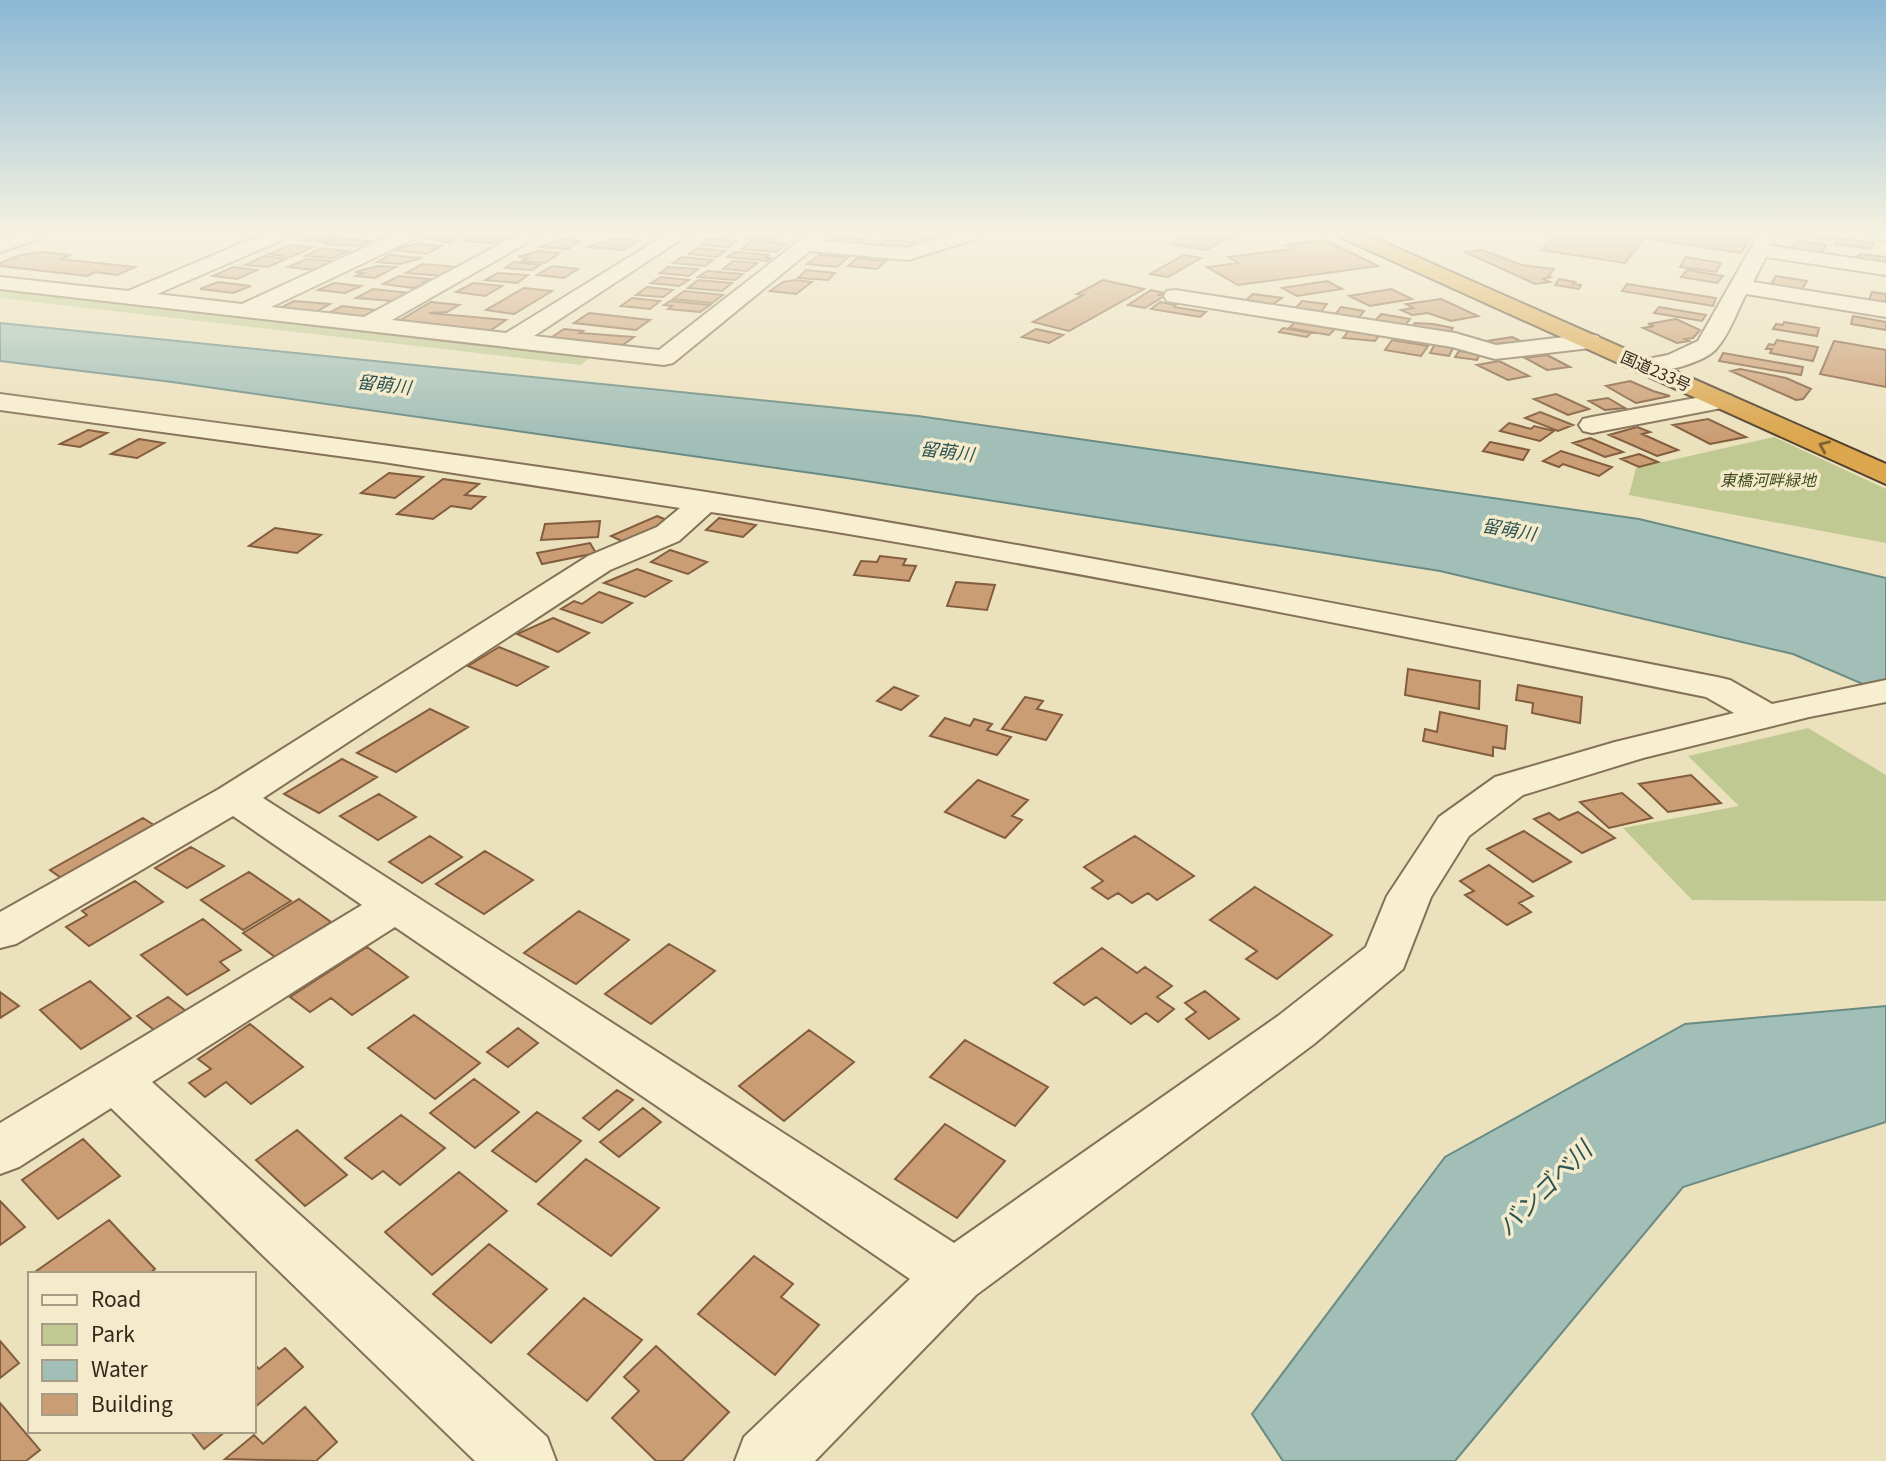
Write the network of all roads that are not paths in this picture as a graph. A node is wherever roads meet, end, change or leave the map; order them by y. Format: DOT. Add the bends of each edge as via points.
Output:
graph roads {
  1 [pos="159,302"];
  2 [pos="263,302"];
  3 [pos="409,302"];
  4 [pos="572,302"];
  5 [pos="734,302"];
  6 [pos="1214,302"];
  7 [pos="1503,302"];
  8 [pos="1539,302"];
  9 [pos="1730,302"];
  10 [pos="1838,302"];
  11 [pos="1886,310"];
  12 [pos="244,311"];
  13 [pos="367,325"];
  14 [pos="510,341"];
  15 [pos="1590,341"];
  16 [pos="1674,360"];
  17 [pos="1647,366"];
  18 [pos="1723,401"];
  19 [pos="0,402"];
  20 [pos="1591,425"];
  21 [pos="1886,451"];
  22 [pos="1886,475"];
  23 [pos="705,502"];
  24 [pos="1886,691"];
  25 [pos="1790,712"];
  26 [pos="234,798"];
  27 [pos="394,906"];
  28 [pos="0,932"];
  29 [pos="113,1078"];
  30 [pos="0,1151"];
  31 [pos="955,1276"];
  32 [pos="523,1461"];
  33 [pos="768,1461"];
  1 -- 12 [label="street"];
  2 -- 12 [label="street"];
  3 -- 13 [label="street"];
  4 -- 14 [label="street"];
  5 -- 14 [label="street" via="664,358"];
  6 -- 15 [label="street" via="1455,340 1495,352"];
  7 -- 15 [label="highway, 国道233号"];
  8 -- 16 [label="highway, 国道233号"];
  9 -- 16 [label="street" via="1707,346"];
  10 -- 11 [label="street"];
  12 -- 13 [label="street"];
  13 -- 14 [label="street"];
  15 -- 17 [label="highway, 国道233号"];
  16 -- 17 [label="street"];
  16 -- 21 [label="highway, 国道233号"];
  17 -- 18 [label="highway, 国道233号"];
  18 -- 20 [label="street"];
  22 -- 18 [label="highway, 国道233号, one-way"];
  19 -- 23 [label="street"];
  23 -- 25 [label="street" via="1412,628 1717,688"];
  23 -- 26 [label="street" via="668,534 598,563"];
  24 -- 25 [label="street"];
  25 -- 31 [label="street" via="1629,750 1509,786 1454,827 1409,896 1386,957 1296,1030"];
  26 -- 27 [label="street"];
  26 -- 28 [label="street"];
  27 -- 29 [label="street"];
  27 -- 31 [label="street"];
  29 -- 30 [label="street"];
  29 -- 32 [label="street"];
  31 -- 33 [label="street"];
}
